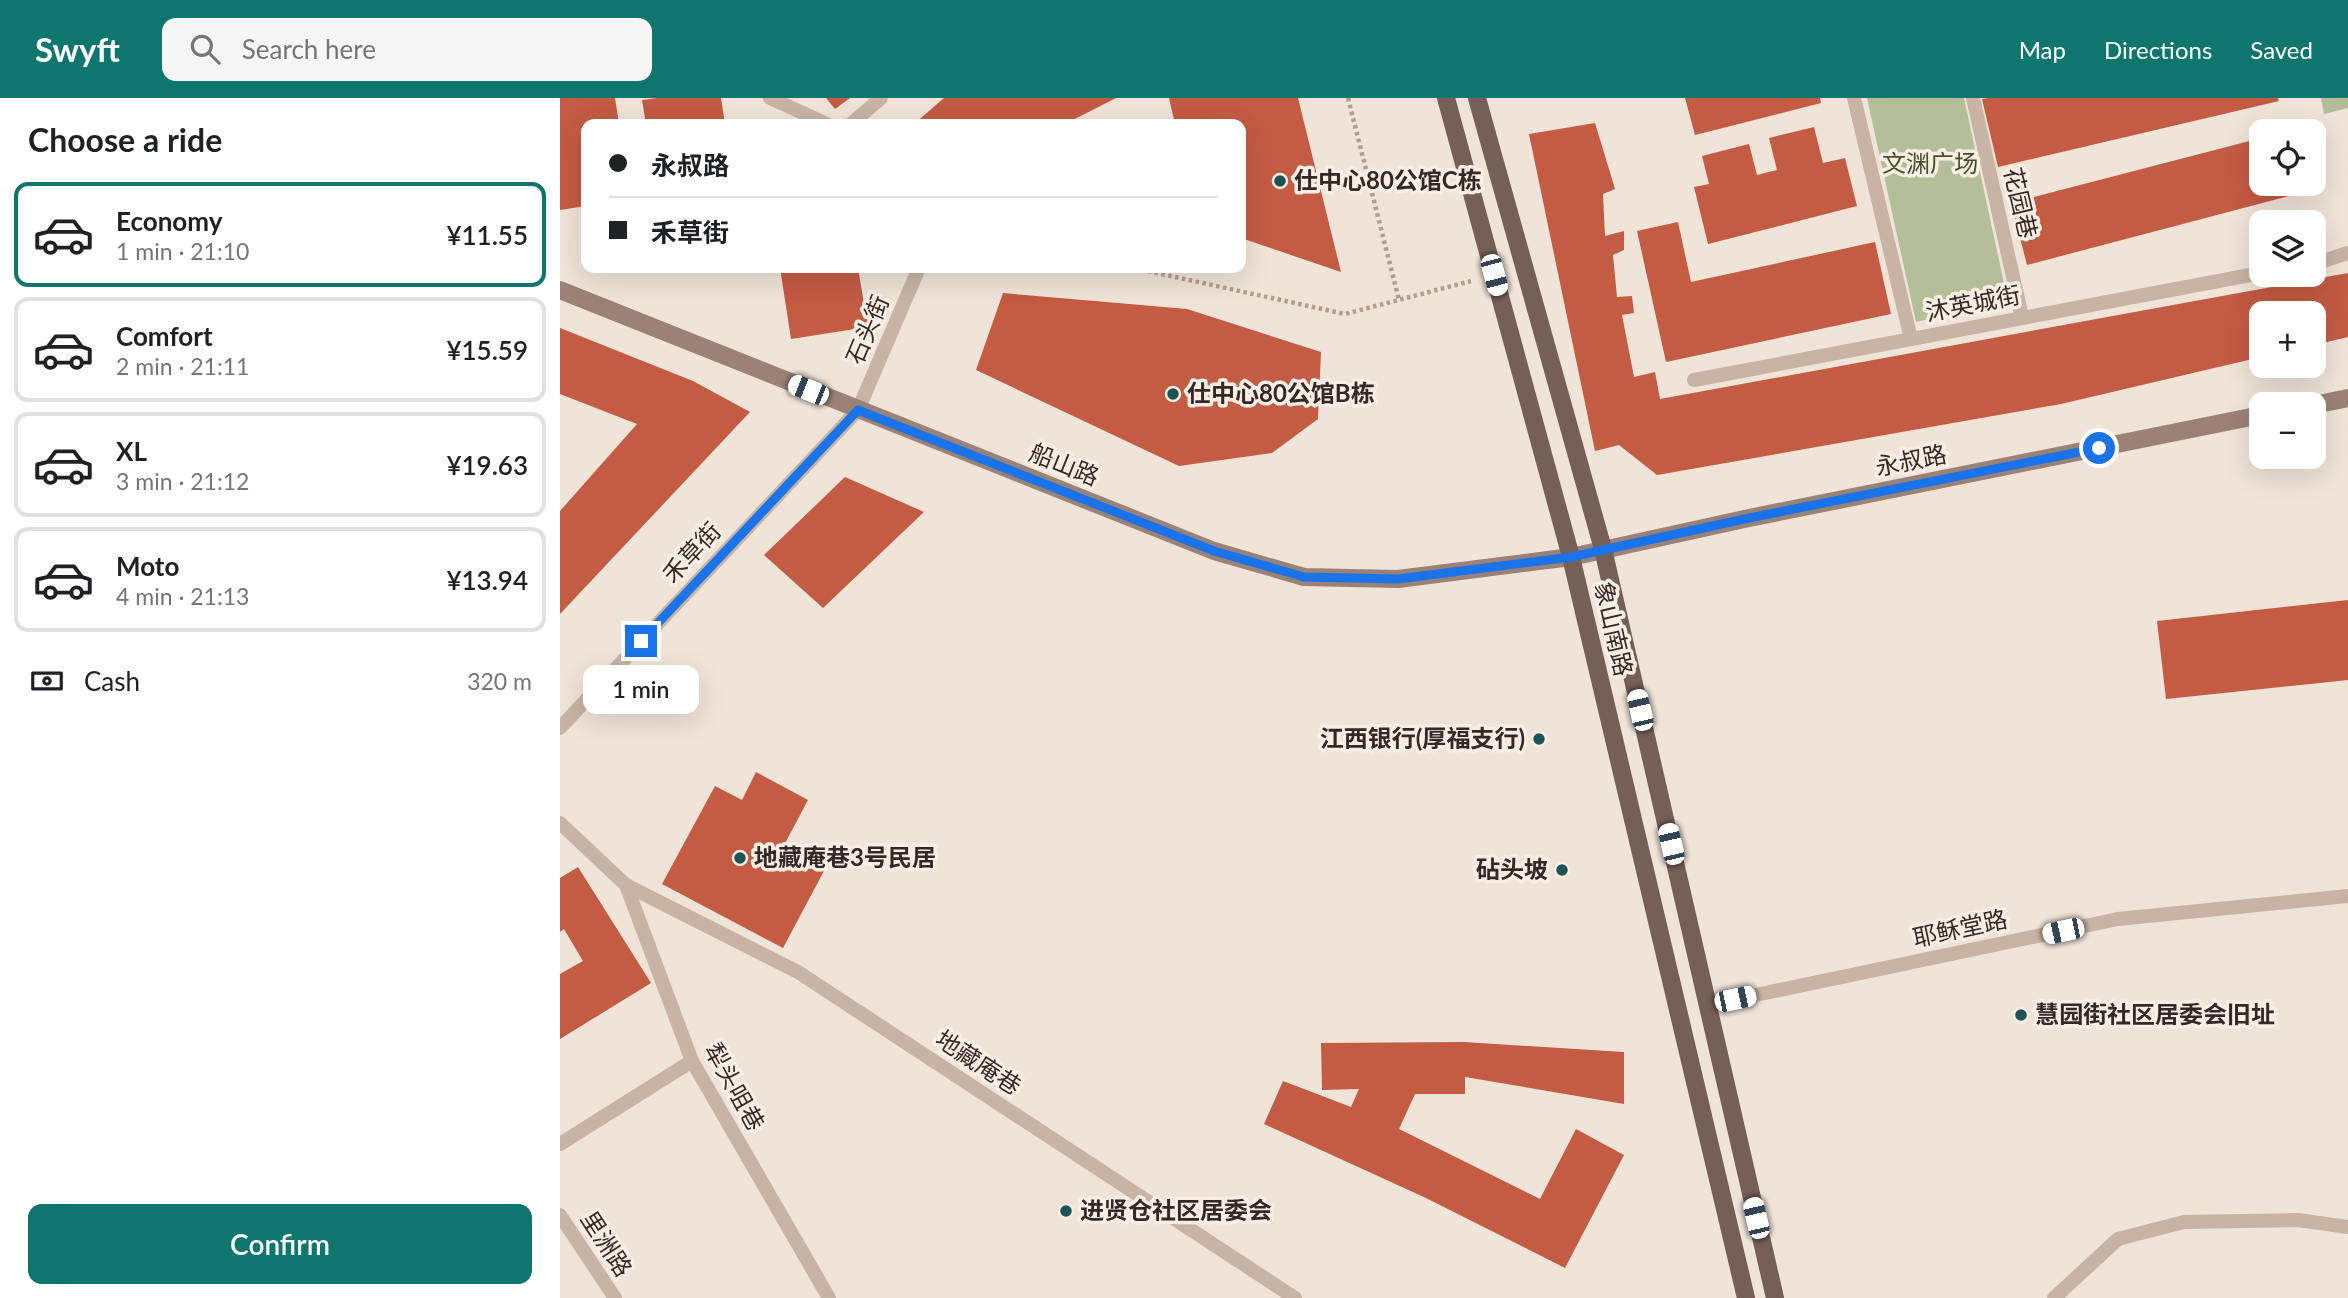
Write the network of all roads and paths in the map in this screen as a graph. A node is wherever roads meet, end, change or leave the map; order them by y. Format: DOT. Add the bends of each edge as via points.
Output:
graph roads {
  1 [pos="770,98"];
  2 [pos="881,98"];
  3 [pos="1348,98"];
  4 [pos="1446,98"];
  5 [pos="1477,98"];
  6 [pos="1854,98"];
  7 [pos="1973,98"];
  8 [pos="816,119"];
  9 [pos="857,119"];
  10 [pos="2348,253"];
  11 [pos="2326,260"];
  12 [pos="917,273"];
  13 [pos="1157,273"];
  14 [pos="1494,275"];
  15 [pos="2249,275"];
  16 [pos="560,290"];
  17 [pos="1399,300"];
  18 [pos="2022,317"];
  19 [pos="1911,339"];
  20 [pos="1694,380"];
  21 [pos="2348,398"];
  22 [pos="2326,403"];
  23 [pos="858,410"];
  24 [pos="2249,417"];
  25 [pos="1603,549"];
  26 [pos="1571,557"];
  27 [pos="560,727"];
  28 [pos="560,823"];
  29 [pos="626,885"];
  30 [pos="2348,896"];
  31 [pos="1708,1005"];
  32 [pos="692,1061"];
  33 [pos="560,1144"];
  34 [pos="560,1215"];
  35 [pos="2348,1227"];
  36 [pos="615,1298"];
  37 [pos="829,1298"];
  38 [pos="1295,1298"];
  39 [pos="1746,1298"];
  40 [pos="1775,1298"];
  41 [pos="2054,1298"];
  1 -- 8 [label="lane"];
  2 -- 9 [label="lane"];
  3 -- 17 [label="path"];
  4 -- 14 [label="main road, 象山南路"];
  5 -- 25 [label="main road, 象山南路"];
  6 -- 19 [label="lane"];
  7 -- 18 [label="lane, 花园巷"];
  10 -- 11 [label="lane"];
  12 -- 23 [label="lane, 石头街"];
  13 -- 17 [label="path" via="1345,314"];
  14 -- 17 [label="path"];
  14 -- 26 [label="main road, 象山南路"];
  15 -- 18 [label="lane, 沐英城街"];
  16 -- 23 [label="street, 船山路"];
  18 -- 19 [label="lane, 沐英城街"];
  19 -- 20 [label="lane, 沐英城街"];
  21 -- 22 [label="street"];
  23 -- 26 [label="street, 船山路" via="1214,551 1304,577 1398,579"];
  23 -- 27 [label="lane, 禾草街"];
  24 -- 25 [label="street, 永叔路"];
  25 -- 26 [label="street, 永叔路"];
  25 -- 31 [label="main road, 象山南路"];
  26 -- 39 [label="main road, 象山南路"];
  28 -- 29 [label="lane"];
  29 -- 32 [label="lane, 犁头咀巷"];
  29 -- 38 [label="lane, 地藏庵巷" via="799,972"];
  30 -- 31 [label="lane, 耶稣堂路" via="2118,919"];
  31 -- 40 [label="main road, 象山南路"];
  32 -- 33 [label="lane"];
  32 -- 37 [label="lane, 犁头咀巷"];
  34 -- 36 [label="lane, 里洲路"];
  35 -- 41 [label="lane" via="2298,1220 2184,1222 2118,1239"];
}
